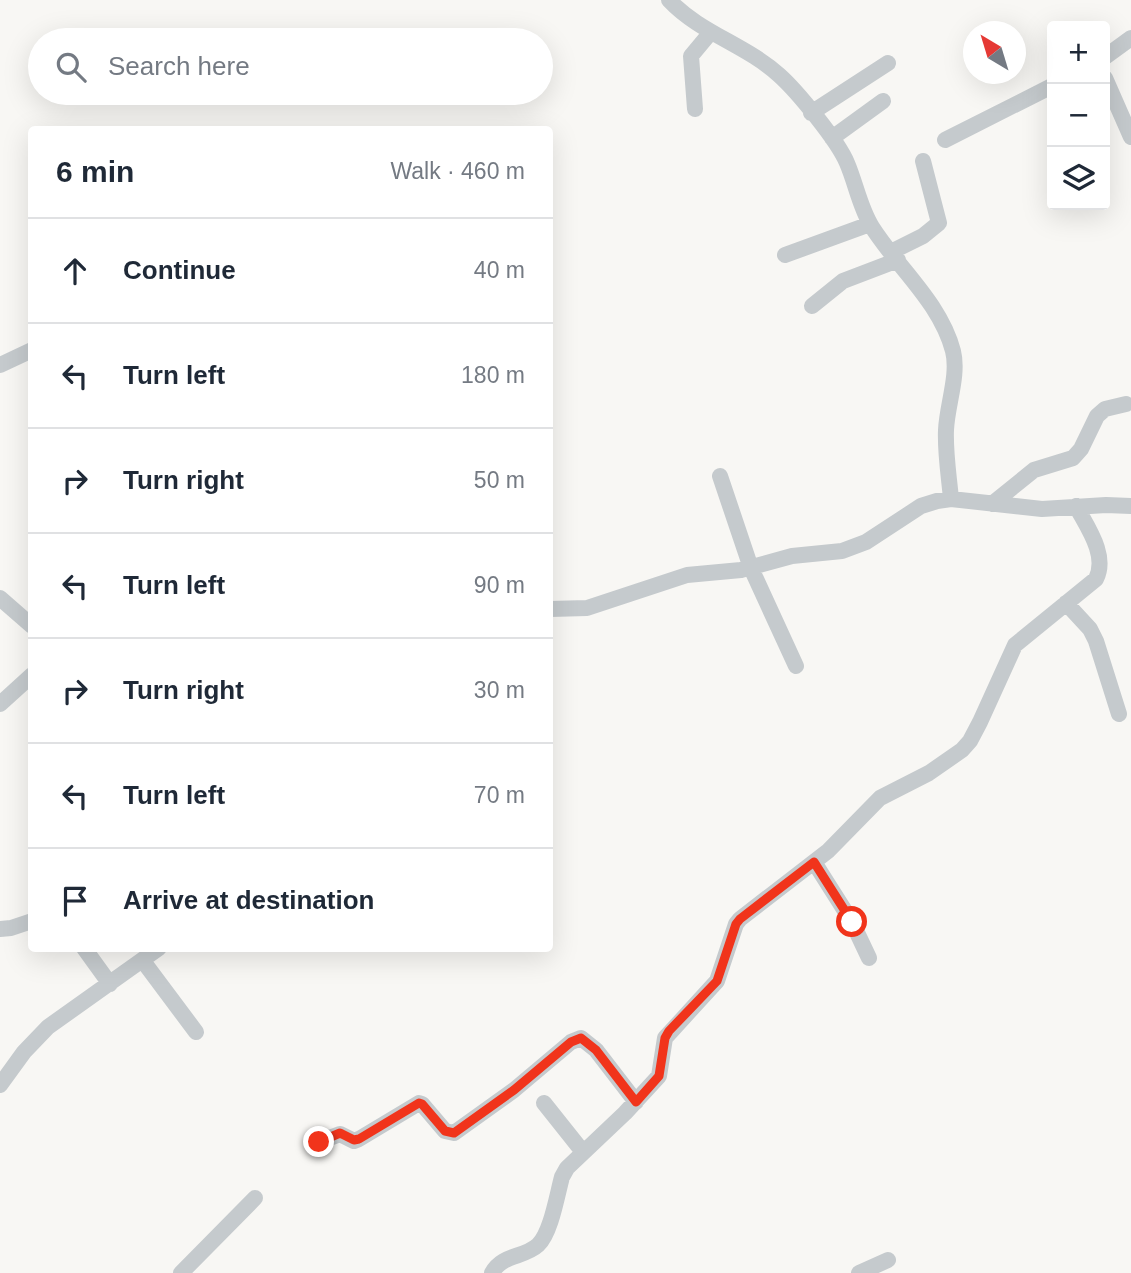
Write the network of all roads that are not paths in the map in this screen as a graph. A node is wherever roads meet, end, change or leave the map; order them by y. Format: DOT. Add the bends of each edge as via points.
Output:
graph roads {
  1 [pos="669,0"];
  2 [pos="711,32"];
  3 [pos="1131,38"];
  4 [pos="1110,53"];
  5 [pos="888,63"];
  6 [pos="1108,84"];
  7 [pos="1047,89"];
  8 [pos="883,101"];
  9 [pos="695,109"];
  10 [pos="811,113"];
  11 [pos="1131,136"];
  12 [pos="832,138"];
  13 [pos="945,140"];
  14 [pos="923,161"];
  15 [pos="870,224"];
  16 [pos="785,255"];
  17 [pos="894,256"];
  18 [pos="812,306"];
  19 [pos="28,352"];
  20 [pos="0,365"];
  21 [pos="1126,404"];
  22 [pos="720,476"];
  23 [pos="951,499"];
  24 [pos="992,504"];
  25 [pos="1076,506"];
  26 [pos="1131,506"];
  27 [pos="751,568"];
  28 [pos="0,598"];
  29 [pos="1066,603"];
  30 [pos="553,609"];
  31 [pos="28,622"];
  32 [pos="796,666"];
  33 [pos="28,679"];
  34 [pos="0,704"];
  35 [pos="1119,714"];
  36 [pos="814,862"];
  37 [pos="28,922"];
  38 [pos="0,929"];
  39 [pos="89,952"];
  40 [pos="154,952"];
  41 [pos="869,958"];
  42 [pos="143,961"];
  43 [pos="110,984"];
  44 [pos="196,1032"];
  45 [pos="0,1085"];
  46 [pos="636,1102"];
  47 [pos="544,1103"];
  48 [pos="319,1142"];
  49 [pos="583,1152"];
  50 [pos="255,1198"];
  51 [pos="888,1260"];
  52 [pos="181,1273"];
  53 [pos="492,1273"];
  54 [pos="859,1273"];
  1 -- 2 [label="street"];
  2 -- 9 [label="street" via="691,56"];
  2 -- 10 [label="street" via="780,76"];
  3 -- 4 [label="street"];
  5 -- 10 [label="street"];
  6 -- 11 [label="street"];
  7 -- 13 [label="street"];
  8 -- 12 [label="street"];
  10 -- 12 [label="street"];
  12 -- 15 [label="street" via="846,160"];
  14 -- 17 [label="street" via="939,223"];
  15 -- 16 [label="street"];
  15 -- 17 [label="street"];
  17 -- 18 [label="street" via="843,281"];
  17 -- 23 [label="street" via="923,291 954,355 946,429"];
  19 -- 20 [label="street"];
  21 -- 24 [label="street" via="1101,412 1073,458 1034,470"];
  22 -- 27 [label="street"];
  23 -- 24 [label="street"];
  23 -- 27 [label="street" via="921,506 842,551 792,556"];
  24 -- 25 [label="street" via="1042,509"];
  25 -- 26 [label="street"];
  25 -- 29 [label="street" via="1095,545 1100,571"];
  27 -- 30 [label="street" via="679,577 587,608"];
  27 -- 32 [label="street"];
  28 -- 31 [label="street"];
  29 -- 35 [label="street" via="1096,641"];
  29 -- 36 [label="street" via="1015,645 962,750 880,798"];
  33 -- 34 [label="street"];
  36 -- 41 [label="street"];
  36 -- 46 [label="street" via="736,924 717,981 669,1031 659,1076"];
  37 -- 38 [label="street"];
  39 -- 43 [label="street"];
  40 -- 42 [label="street"];
  42 -- 43 [label="street"];
  42 -- 44 [label="street"];
  43 -- 45 [label="street" via="48,1027"];
  46 -- 48 [label="street" via="596,1050 581,1038 454,1133 445,1131 419,1103 359,1139 340,1133"];
  46 -- 49 [label="street"];
  47 -- 49 [label="street"];
  49 -- 53 [label="street" via="562,1177 540,1244 502,1261"];
  50 -- 52 [label="street"];
  51 -- 54 [label="street"];
}
